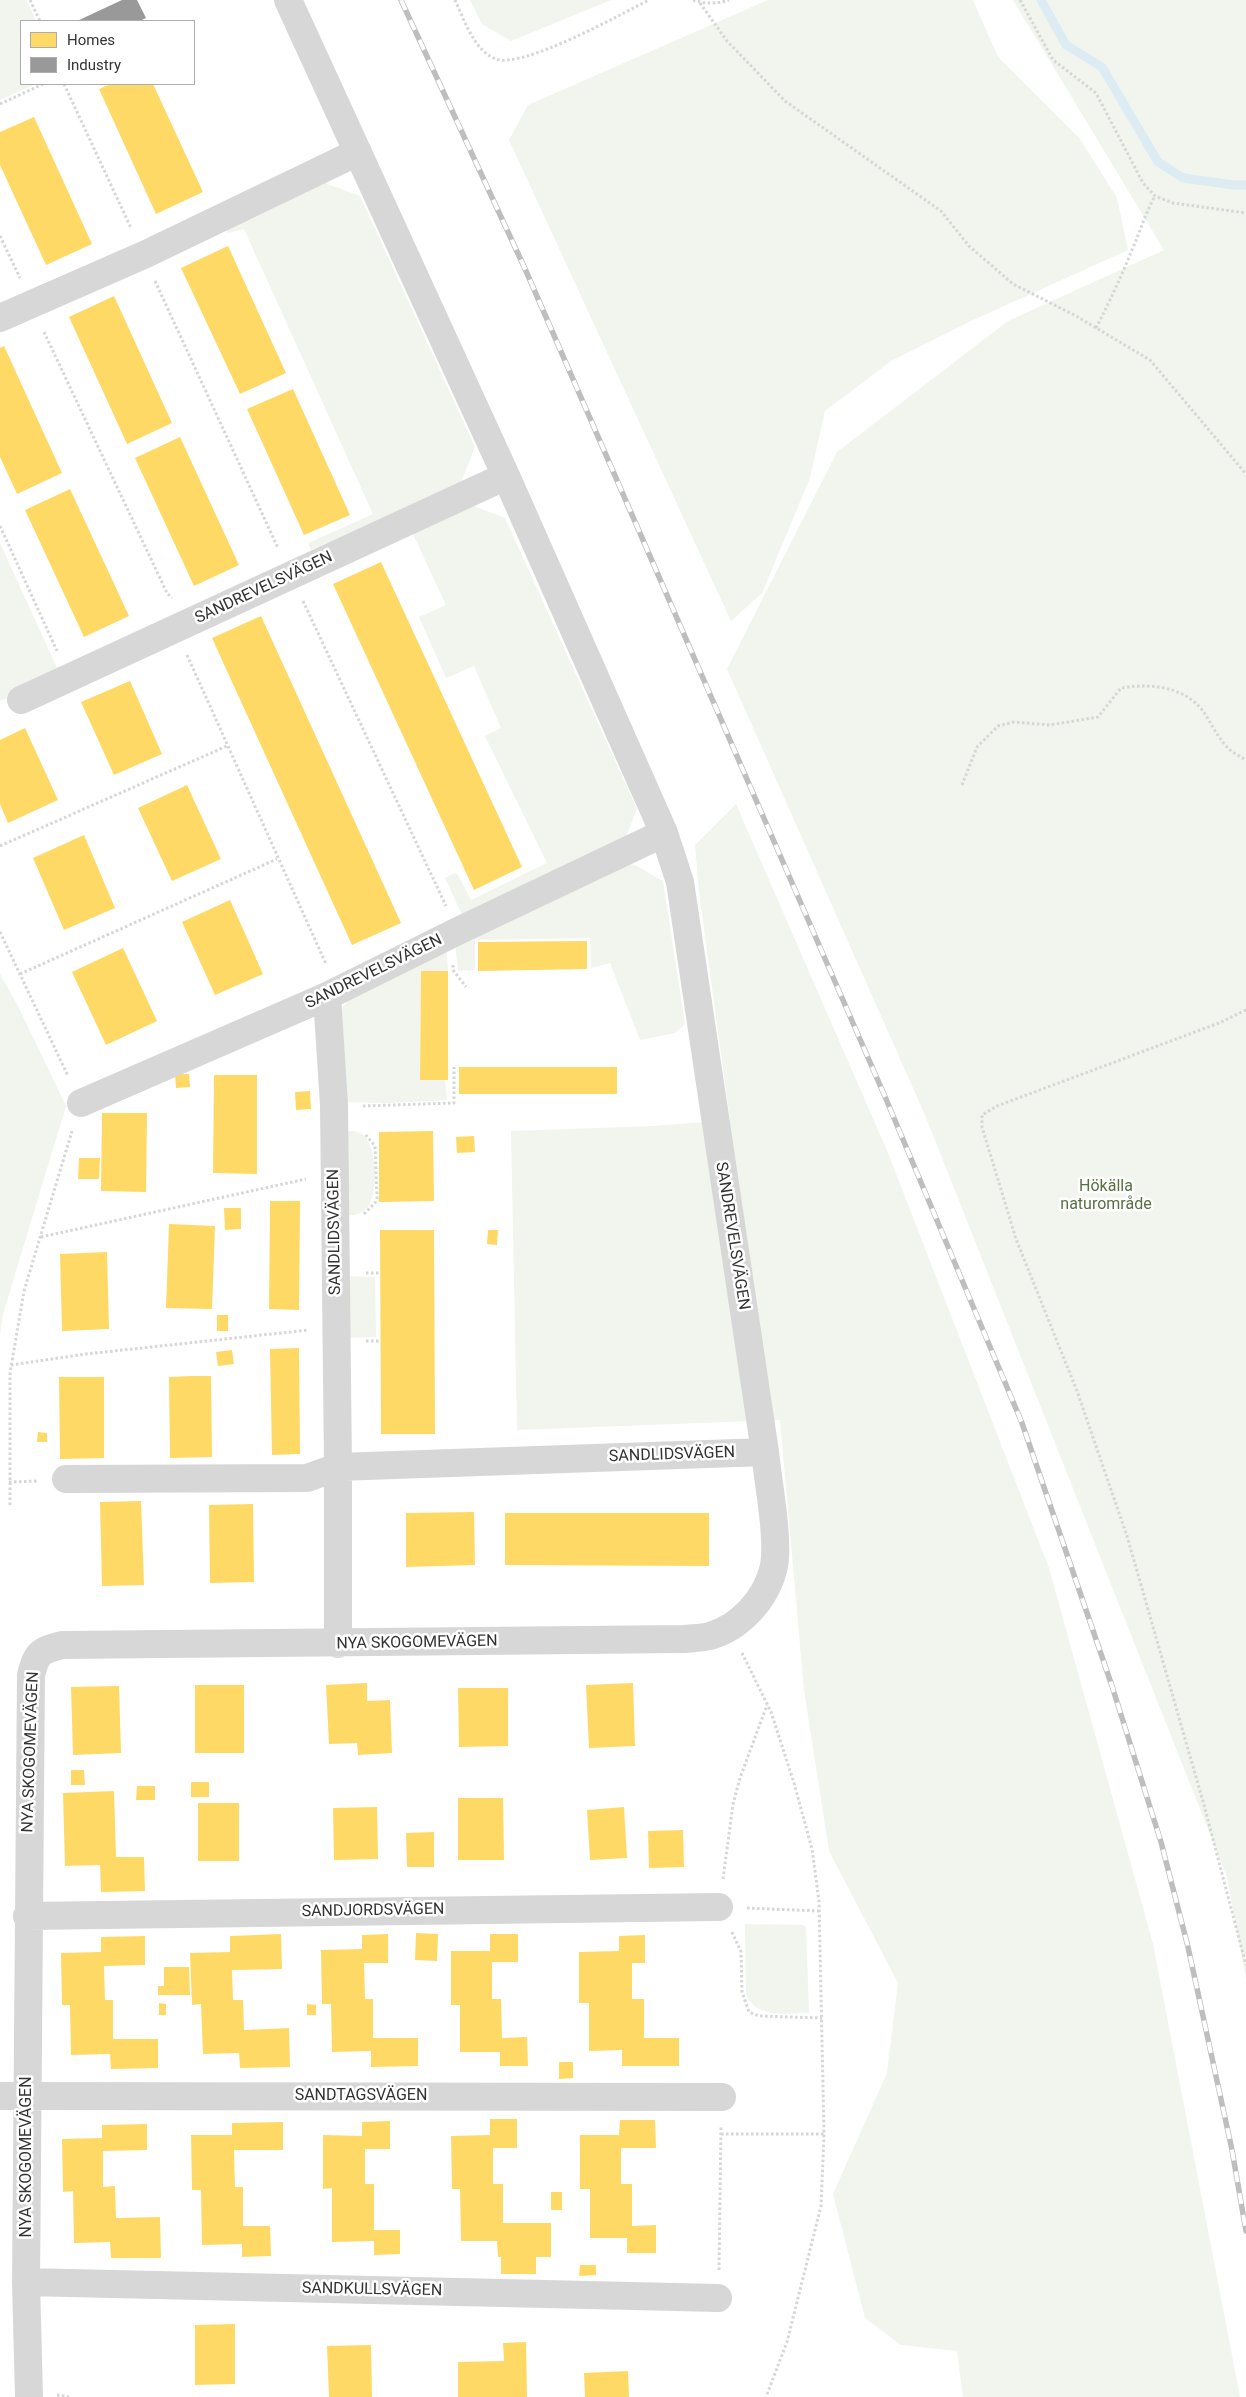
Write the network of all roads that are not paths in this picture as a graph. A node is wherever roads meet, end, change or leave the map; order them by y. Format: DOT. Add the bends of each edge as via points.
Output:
graph roads {
  1 [pos="288,0"];
  2 [pos="358,152"];
  3 [pos="0,318"];
  4 [pos="506,476"];
  5 [pos="22,700"];
  6 [pos="664,833"];
  7 [pos="333,994"];
  8 [pos="81,1103"];
  9 [pos="765,1452"];
  10 [pos="338,1467"];
  11 [pos="66,1479"];
  12 [pos="730,1627"];
  13 [pos="338,1644"];
  14 [pos="719,1907"];
  15 [pos="27,1916"];
  16 [pos="0,2096"];
  17 [pos="28,2096"];
  18 [pos="722,2097"];
  19 [pos="26,2282"];
  20 [pos="718,2298"];
  21 [pos="29,2397"];
  1 -- 2 [label="street, SANDREVELSVÄGEN"];
  2 -- 3 [label="street" via="143,255"];
  2 -- 4 [label="street, SANDREVELSVÄGEN"];
  4 -- 5 [label="street, SANDREVELSVÄGEN"];
  4 -- 6 [label="street, SANDREVELSVÄGEN"];
  6 -- 7 [label="street, SANDREVELSVÄGEN"];
  6 -- 9 [label="street, SANDREVELSVÄGEN" via="680,882"];
  7 -- 8 [label="street, SANDREVELSVÄGEN"];
  7 -- 10 [label="street, SANDLIDSVÄGEN"];
  9 -- 10 [label="street, SANDLIDSVÄGEN"];
  9 -- 12 [label="street, SANDREVELSVÄGEN" via="774,1566 758,1602"];
  10 -- 11 [label="street, SANDLIDSVÄGEN" via="307,1478"];
  10 -- 13 [label="street, SANDLIDSVÄGEN"];
  12 -- 13 [label="street, NYA SKOGOMEVÄGEN" via="710,1636 684,1639"];
  13 -- 15 [label="street, NYA SKOGOMEVÄGEN" via="62,1645 45,1649 36,1657 31,1675"];
  14 -- 15 [label="street, SANDJORDSVÄGEN"];
  15 -- 17 [label="street, NYA SKOGOMEVÄGEN"];
  16 -- 17 [label="street, SANDTAGSVÄGEN"];
  17 -- 18 [label="street, SANDTAGSVÄGEN"];
  17 -- 19 [label="street, NYA SKOGOMEVÄGEN"];
  19 -- 20 [label="street, SANDKULLSVÄGEN"];
  19 -- 21 [label="street, NYA SKOGOMEVÄGEN"];
}
